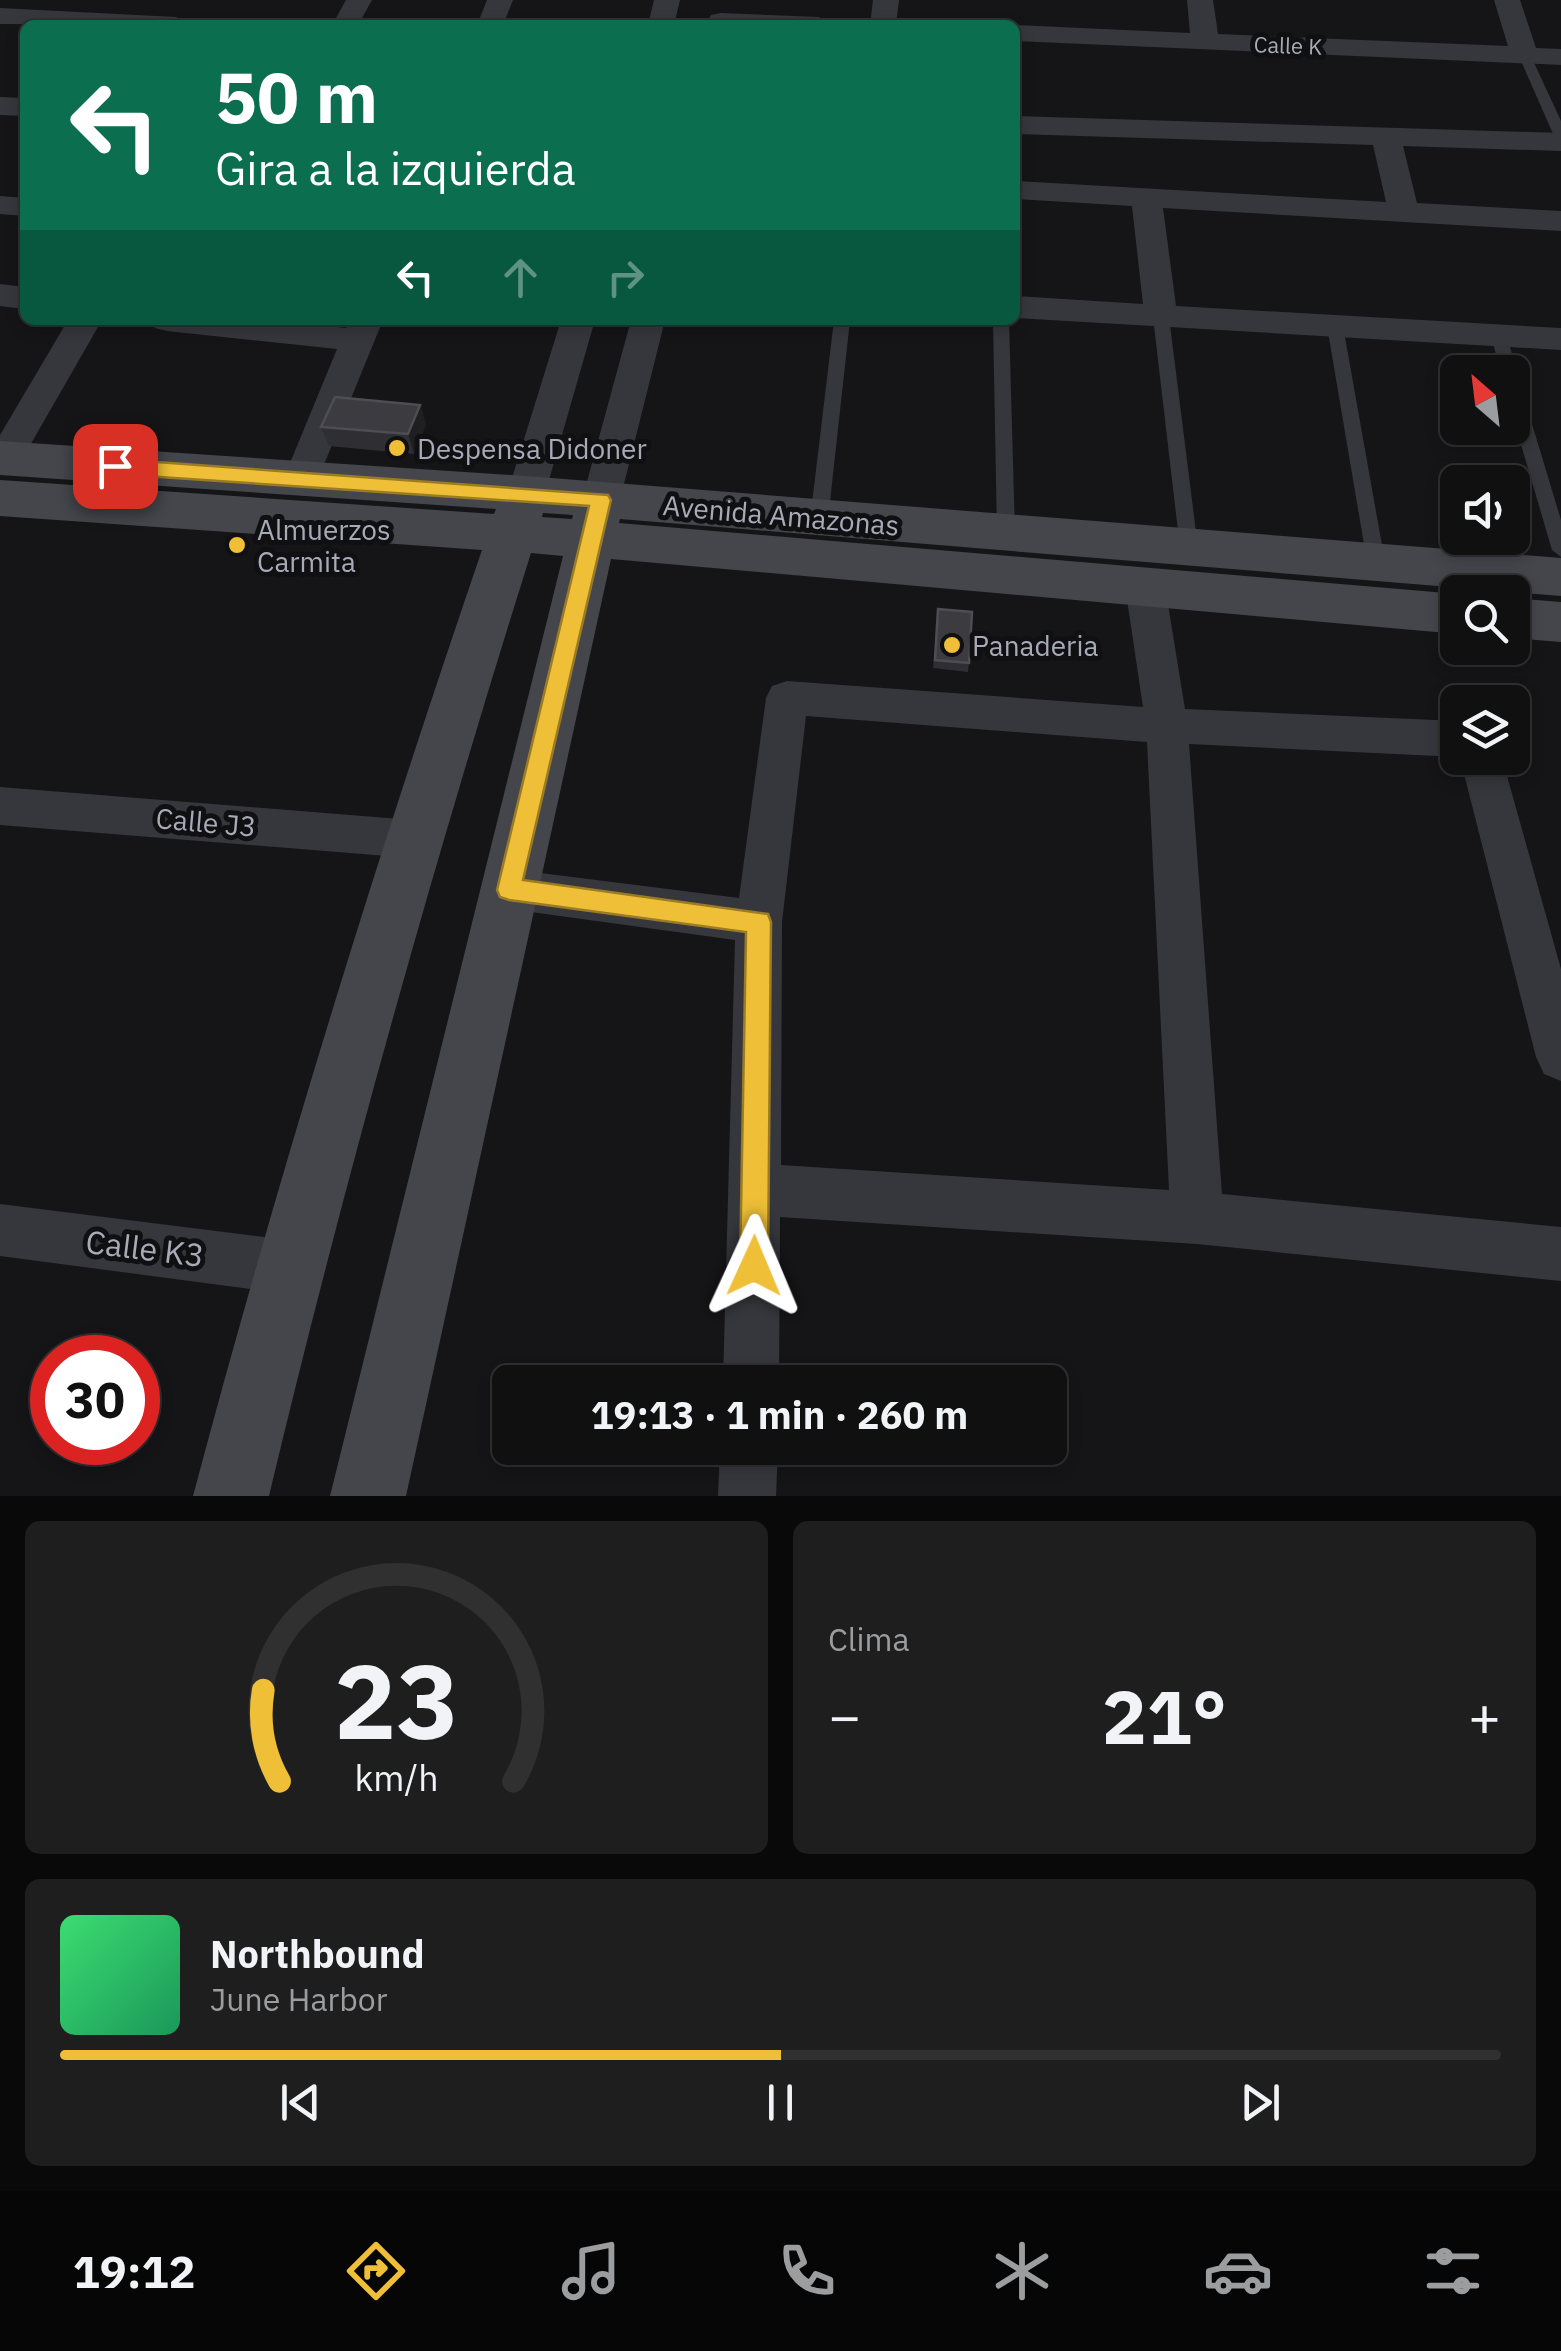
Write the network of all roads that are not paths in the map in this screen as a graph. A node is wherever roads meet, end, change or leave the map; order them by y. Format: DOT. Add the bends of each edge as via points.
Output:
graph roads {
  1 [pos="1200,0"];
  2 [pos="1508,0"];
  3 [pos="0,16"];
  4 [pos="722,16"];
  5 [pos="78,20"];
  6 [pos="765,20"];
  7 [pos="1020,33"];
  8 [pos="1206,42"];
  9 [pos="1524,54"];
  10 [pos="1561,57"];
  11 [pos="1024,126"];
  12 [pos="1386,137"];
  13 [pos="1561,139"];
  14 [pos="1027,190"];
  15 [pos="1146,197"];
  16 [pos="1404,212"];
  17 [pos="1561,221"];
  18 [pos="1020,307"];
  19 [pos="1162,317"];
  20 [pos="82,325"];
  21 [pos="264,325"];
  22 [pos="576,325"];
  23 [pos="647,325"];
  24 [pos="841,325"];
  25 [pos="1001,325"];
  26 [pos="1335,326"];
  27 [pos="362,330"];
  28 [pos="1499,336"];
  29 [pos="1561,339"];
  30 [pos="1504,355"];
  31 [pos="1530,445"];
  32 [pos="1,472"];
  33 [pos="301,480"];
  34 [pos="518,513"];
  35 [pos="596,520"];
  36 [pos="820,520"];
  37 [pos="1006,533"];
  38 [pos="1189,548"];
  39 [pos="1561,550"];
  40 [pos="1376,562"];
  41 [pos="1561,577"];
  42 [pos="1145,586"];
  43 [pos="1440,612"];
  44 [pos="1530,619"];
  45 [pos="1561,622"];
  46 [pos="1167,726"];
  47 [pos="1440,737"];
  48 [pos="1486,775"];
  49 [pos="0,806"];
  50 [pos="412,839"];
  51 [pos="509,890"];
  52 [pos="759,922"];
  53 [pos="1561,1057"];
  54 [pos="756,1189"];
  55 [pos="1197,1218"];
  56 [pos="0,1230"];
  57 [pos="1561,1254"];
  58 [pos="290,1268"];
  59 [pos="751,1365"];
  60 [pos="748,1465"];
  61 [pos="231,1496"];
  62 [pos="368,1496"];
  63 [pos="747,1496"];
  1 -- 8 [label="street"];
  2 -- 9 [label="street"];
  3 -- 5 [label="street"];
  4 -- 6 [label="street"];
  7 -- 8 [label="street, Calle K"];
  8 -- 9 [label="street, Calle K"];
  9 -- 10 [label="street, Calle K"];
  9 -- 13 [label="lane"];
  11 -- 12 [label="street"];
  11 -- 14 [label="street"];
  12 -- 13 [label="street"];
  12 -- 16 [label="street"];
  14 -- 15 [label="street"];
  15 -- 16 [label="street"];
  15 -- 19 [label="street"];
  16 -- 17 [label="street"];
  18 -- 19 [label="street"];
  19 -- 26 [label="street"];
  19 -- 38 [label="lane"];
  20 -- 32 [label="street"];
  21 -- 27 [label="street"];
  22 -- 34 [label="street"];
  23 -- 35 [label="street"];
  24 -- 36 [label="lane"];
  25 -- 37 [label="lane"];
  26 -- 28 [label="street"];
  26 -- 40 [label="lane"];
  27 -- 33 [label="street"];
  28 -- 29 [label="street"];
  28 -- 30 [label="lane"];
  31 -- 39 [label="lane"];
  32 -- 33 [label="street, Avenida Amazonas"];
  32 -- 34 [label="street, Avenida Amazonas"];
  33 -- 34 [label="street, Avenida Amazonas"];
  34 -- 35 [label="street, Avenida Amazonas"];
  34 -- 50 [label="street"];
  35 -- 36 [label="street, Avenida Amazonas"];
  35 -- 42 [label="street, Avenida Amazonas"];
  35 -- 51 [label="street"];
  36 -- 37 [label="street, Avenida Amazonas"];
  37 -- 38 [label="street, Avenida Amazonas"];
  38 -- 40 [label="street, Avenida Amazonas"];
  40 -- 41 [label="street, Avenida Amazonas"];
  42 -- 43 [label="street, Avenida Amazonas"];
  42 -- 46 [label="street"];
  44 -- 45 [label="street"];
  46 -- 47 [label="street"];
  46 -- 52 [label="street" via="787,698"];
  46 -- 55 [label="street"];
  48 -- 53 [label="street"];
  49 -- 50 [label="street, Calle J3"];
  50 -- 58 [label="street"];
  51 -- 52 [label="street"];
  51 -- 62 [label="street"];
  52 -- 54 [label="street"];
  54 -- 55 [label="street"];
  54 -- 59 [label="street"];
  55 -- 57 [label="street"];
  56 -- 58 [label="street, Calle K3"];
  58 -- 61 [label="street"];
  60 -- 63 [label="street"];
}
